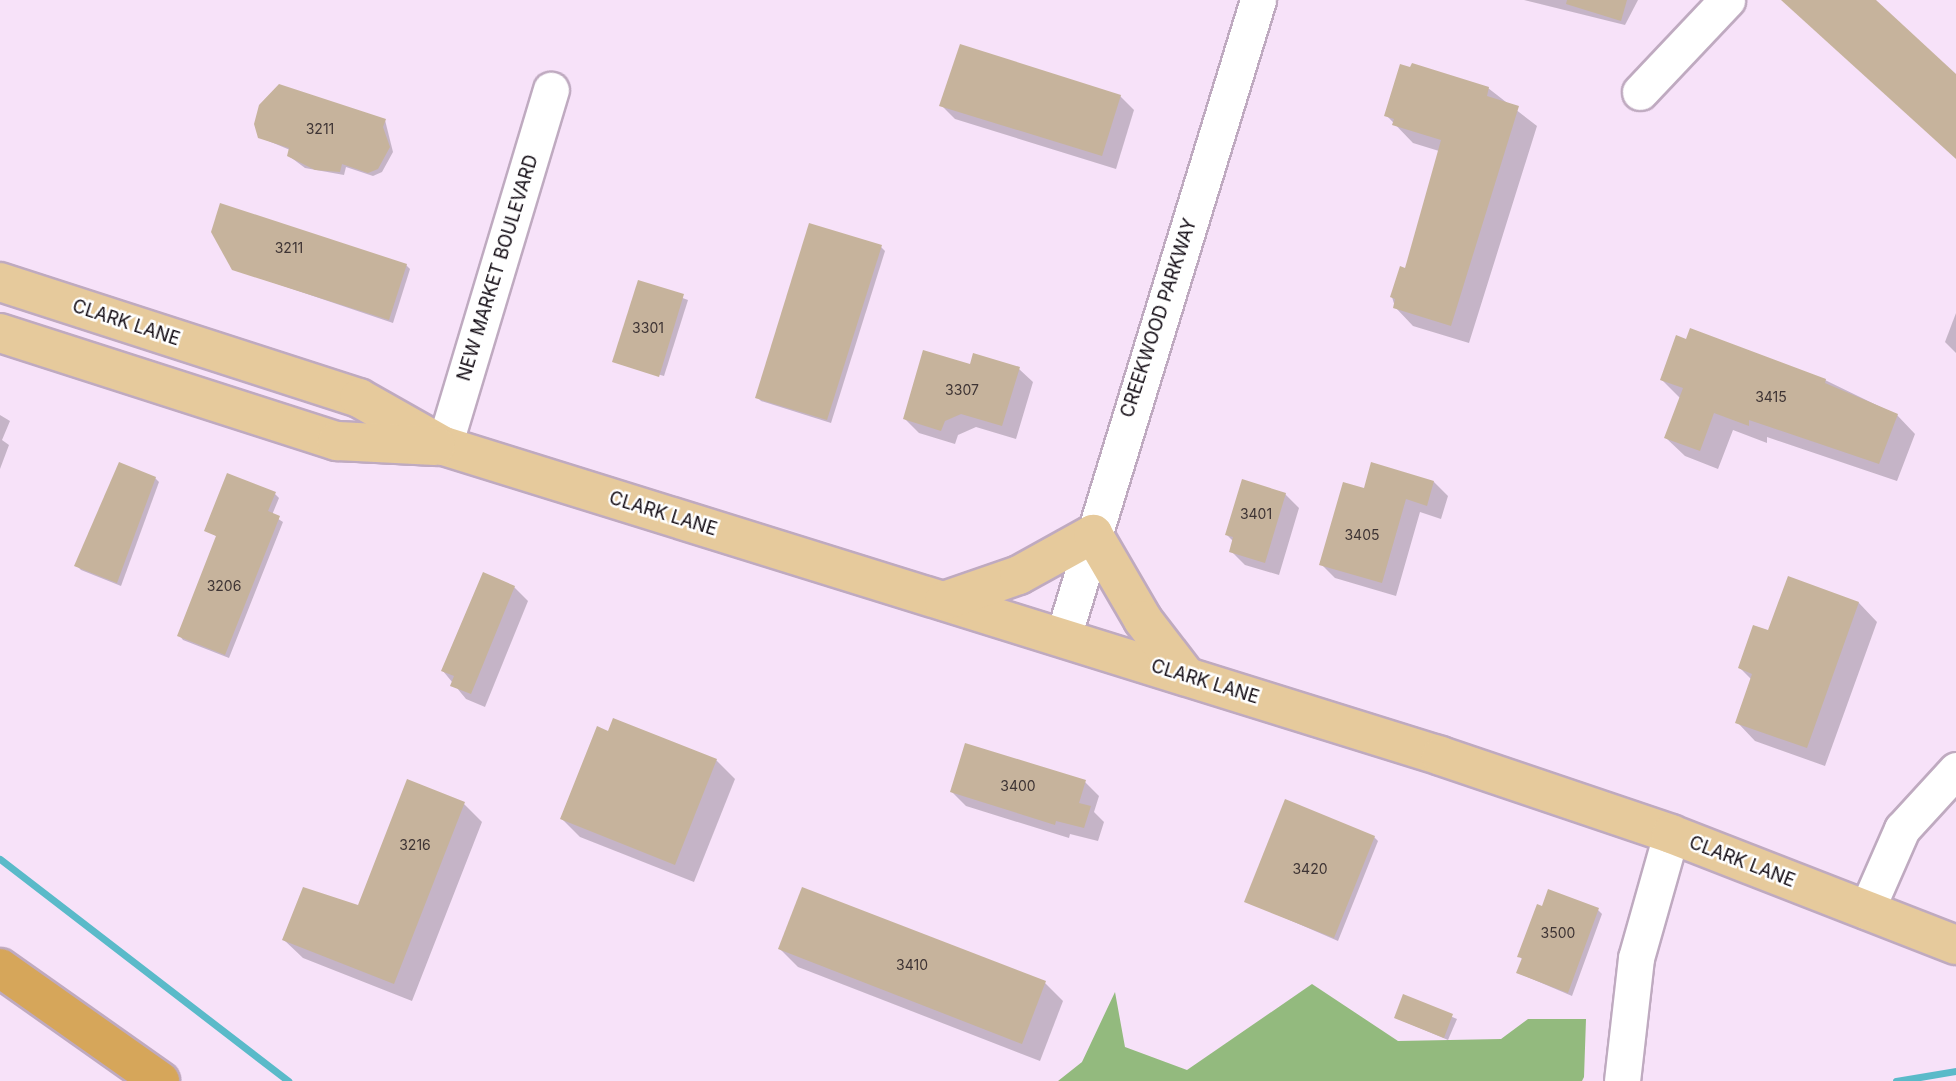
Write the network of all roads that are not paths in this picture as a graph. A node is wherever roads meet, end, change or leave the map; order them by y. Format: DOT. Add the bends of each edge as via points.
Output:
graph roads {
  1 [pos="1258,0"];
  2 [pos="1727,0"];
  3 [pos="551,90"];
  4 [pos="1640,92"];
  5 [pos="0,282"];
  6 [pos="0,333"];
  7 [pos="444,446"];
  8 [pos="1093,534"];
  9 [pos="944,601"];
  10 [pos="1063,638"];
  11 [pos="1186,676"];
  12 [pos="1956,770"];
  13 [pos="1671,834"];
  14 [pos="1866,911"];
  15 [pos="1956,946"];
  16 [pos="0,968"];
  17 [pos="160,1081"];
  18 [pos="1622,1081"];
  1 -- 8 [label="street, CREEKWOOD PARKWAY"];
  2 -- 4 [label="street"];
  3 -- 7 [label="street, NEW MARKET BOULEVARD"];
  5 -- 7 [label="main road, CLARK LANE" via="359,398"];
  6 -- 7 [label="main road, CLARK LANE" via="337,440"];
  7 -- 9 [label="main road, CLARK LANE"];
  8 -- 9 [label="main road" via="1019,575"];
  8 -- 10 [label="street, CREEKWOOD PARKWAY"];
  8 -- 11 [label="main road" via="1143,620"];
  9 -- 10 [label="main road, CLARK LANE"];
  10 -- 11 [label="main road, CLARK LANE"];
  11 -- 13 [label="main road, CLARK LANE"];
  12 -- 14 [label="street" via="1902,829"];
  13 -- 14 [label="main road, CLARK LANE"];
  13 -- 18 [label="street" via="1636,958"];
  14 -- 15 [label="main road, CLARK LANE"];
  16 -- 17 [label="highway"];
}
